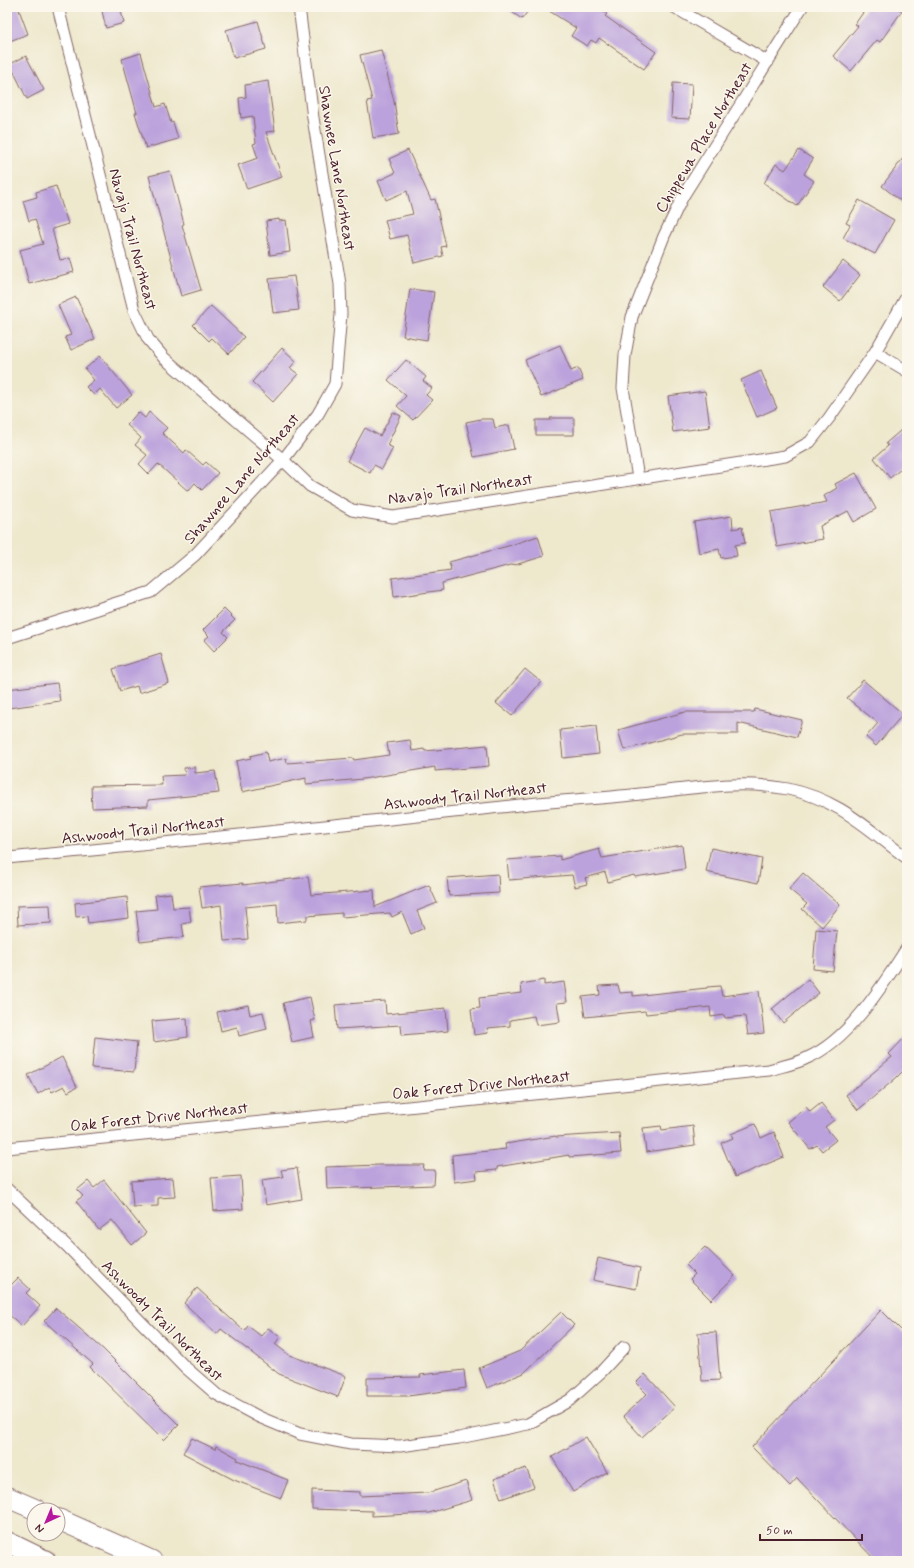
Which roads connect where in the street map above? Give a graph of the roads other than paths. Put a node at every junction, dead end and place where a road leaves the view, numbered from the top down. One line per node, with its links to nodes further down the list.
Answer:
1 (58, 7): 9 (street, Navajo Trail Northeast)
2 (299, 7): 9 (street, Shawnee Lane Northeast)
3 (674, 7): 5 (street)
4 (802, 7): 5 (street, Chippewa Place Northeast)
5 (768, 62): 10 (street, Chippewa Place Northeast)
6 (907, 296): 7 (street, Navajo Trail Northeast)
7 (875, 352): 8 (street); 10 (street, Navajo Trail Northeast)
8 (907, 372)
9 (282, 460): 10 (street, Navajo Trail Northeast); 11 (street, Shawnee Lane Northeast)
10 (638, 478)
11 (7, 638)
12 (7, 858): 13 (street, Ashwoody Trail Northeast)
13 (907, 858)
14 (907, 948): 15 (street, Oak Forest Drive Northeast)
15 (7, 1148)
16 (7, 1189): 17 (street, Ashwoody Trail Northeast)
17 (624, 1347)
18 (7, 1497): 19 (highway)
19 (26, 1505)
20 (66, 1523): 23 (highway)
21 (7, 1542): 22 (highway)
22 (46, 1561)
23 (152, 1561)

